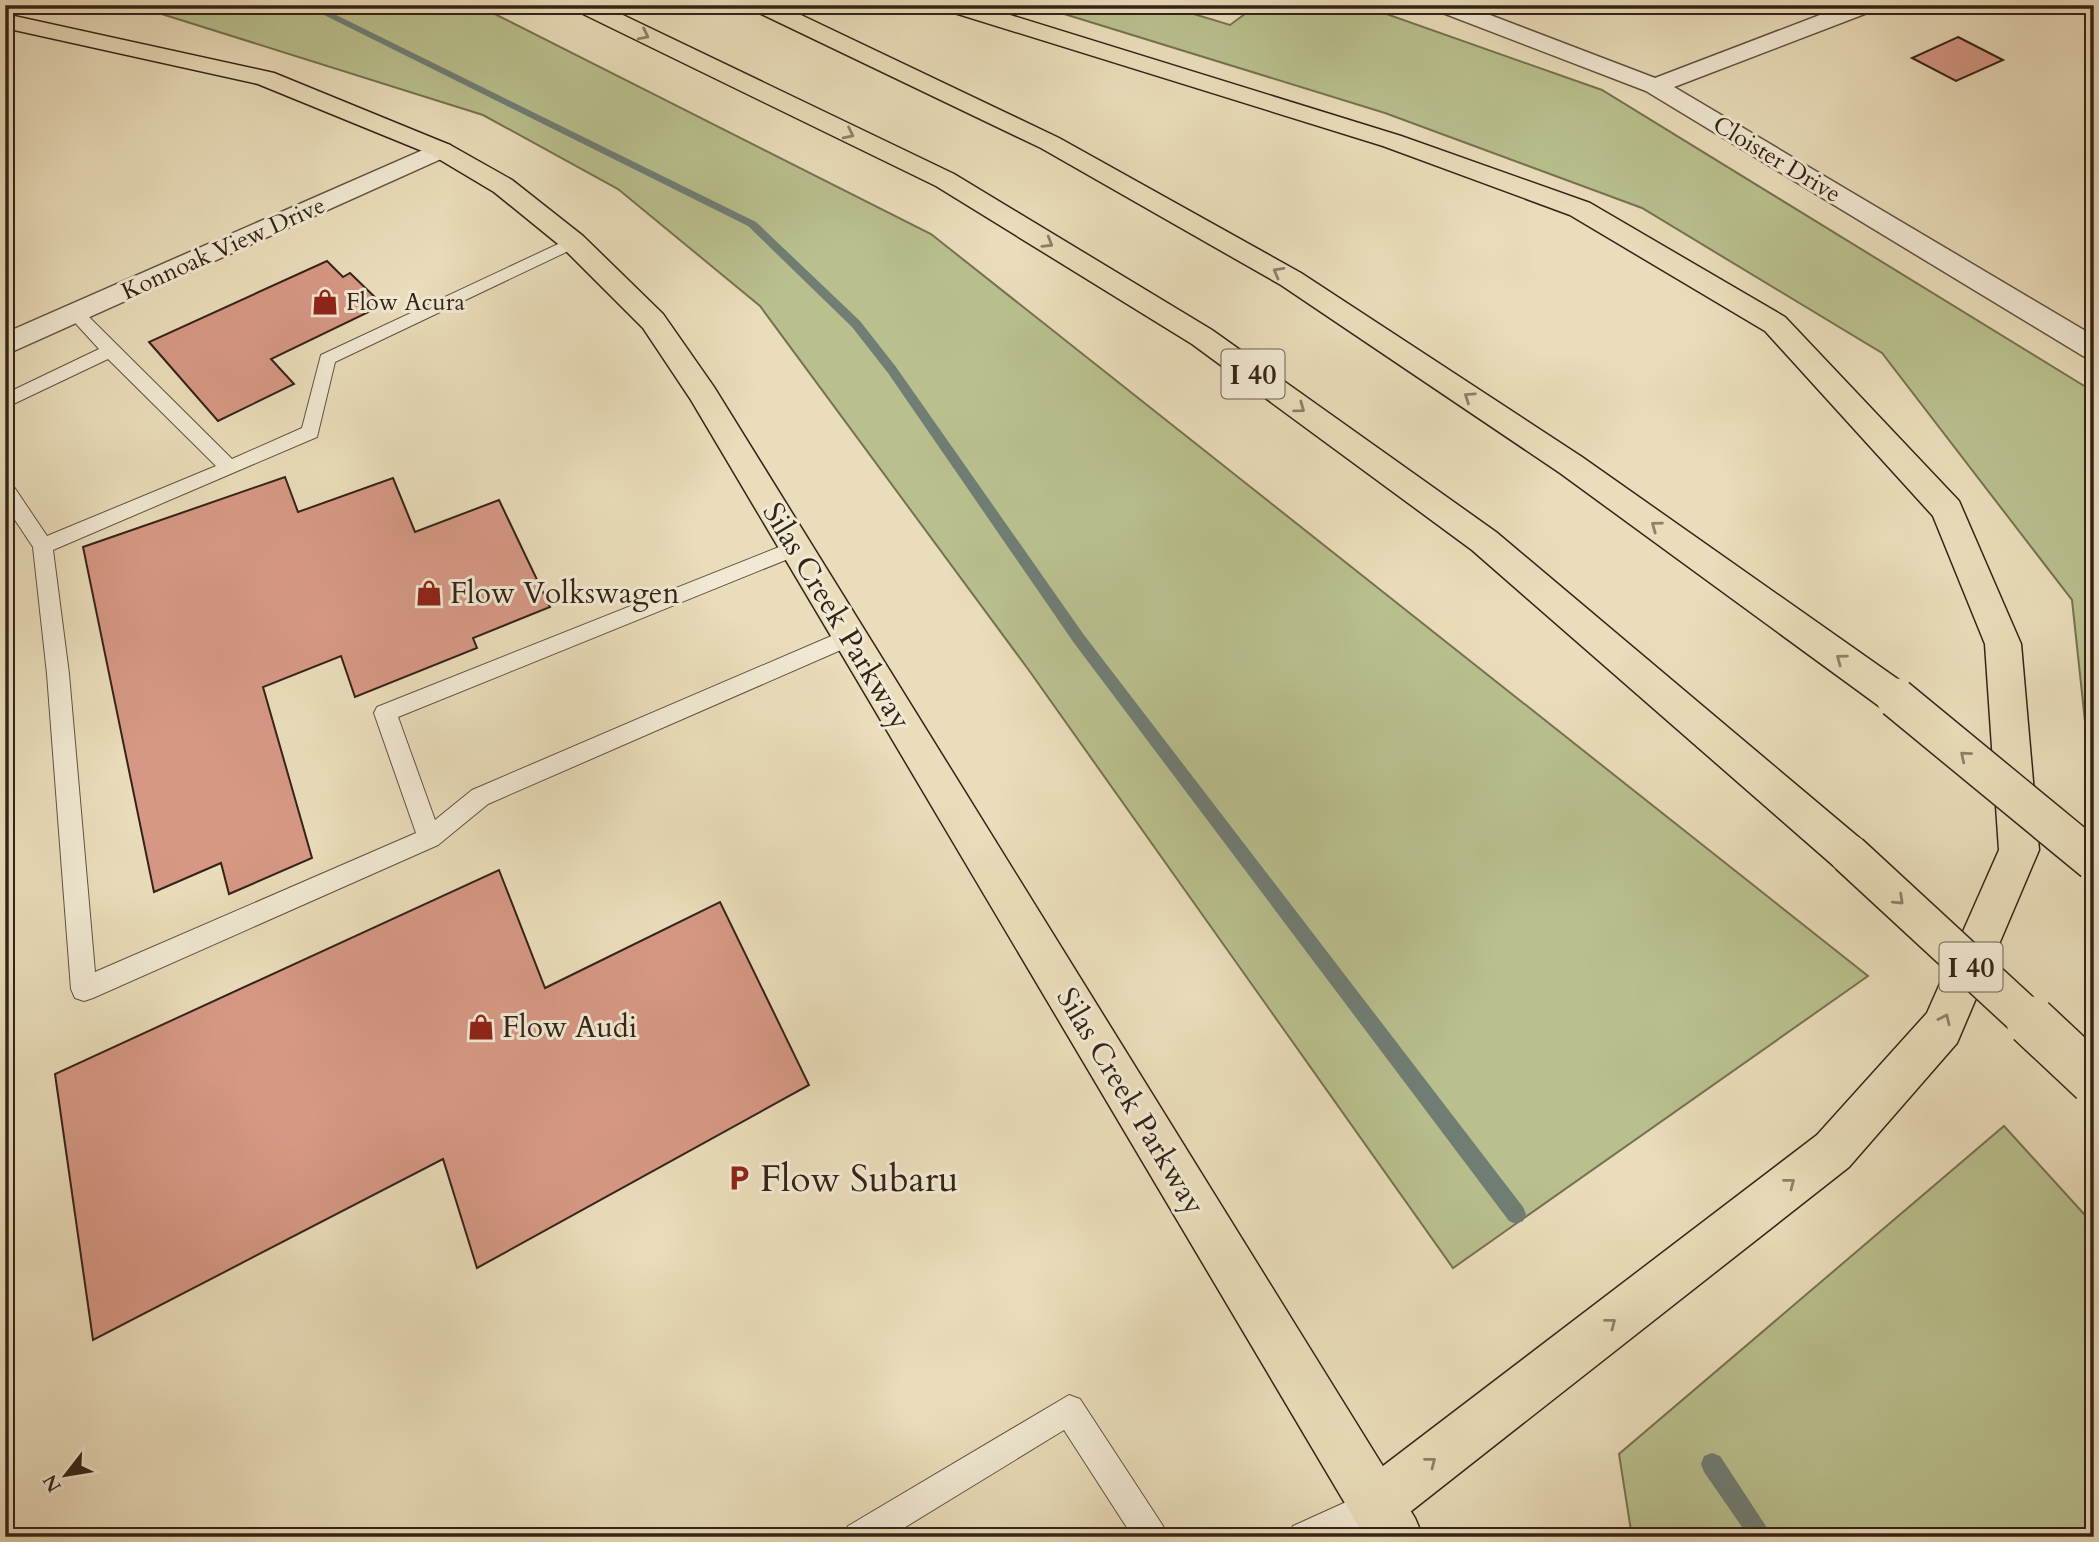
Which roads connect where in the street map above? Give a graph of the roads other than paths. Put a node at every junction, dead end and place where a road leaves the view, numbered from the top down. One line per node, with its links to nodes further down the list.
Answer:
1 (583, 5): 22 (main road, I 40, one-way to 22, bridge)
2 (761, 5): 21 (main road, one-way to 2, bridge)
3 (953, 5): 23 (main road, one-way to 3)
4 (1443, 5): 7 (street, Cloister Drive)
5 (1867, 5): 7 (street)
6 (5, 21): 8 (main road, Silas Creek Parkway)
7 (1655, 86): 12 (street, Cloister Drive)
8 (441, 150): 9 (main road, Silas Creek Parkway); 10 (street, Konnoak View Drive)
9 (573, 242): 15 (lane); 18 (main road, Silas Creek Parkway)
10 (76, 313): 11 (street, Konnoak View Drive); 13 (lane)
11 (8, 343)
12 (2094, 349)
13 (110, 351): 14 (lane); 15 (lane)
14 (5, 402)
15 (230, 468): 17 (lane)
16 (5, 489): 17 (lane)
17 (43, 546): 20 (lane)
18 (796, 548): 19 (main road, Silas Creek Parkway); 20 (lane)
19 (850, 637): 20 (lane); 23 (main road, Silas Creek Parkway)
20 (430, 838)
21 (2094, 862)
22 (2094, 1080)
23 (1387, 1520): 26 (lane)
24 (859, 1537): 25 (lane)
25 (1152, 1537)
26 (1304, 1537)

